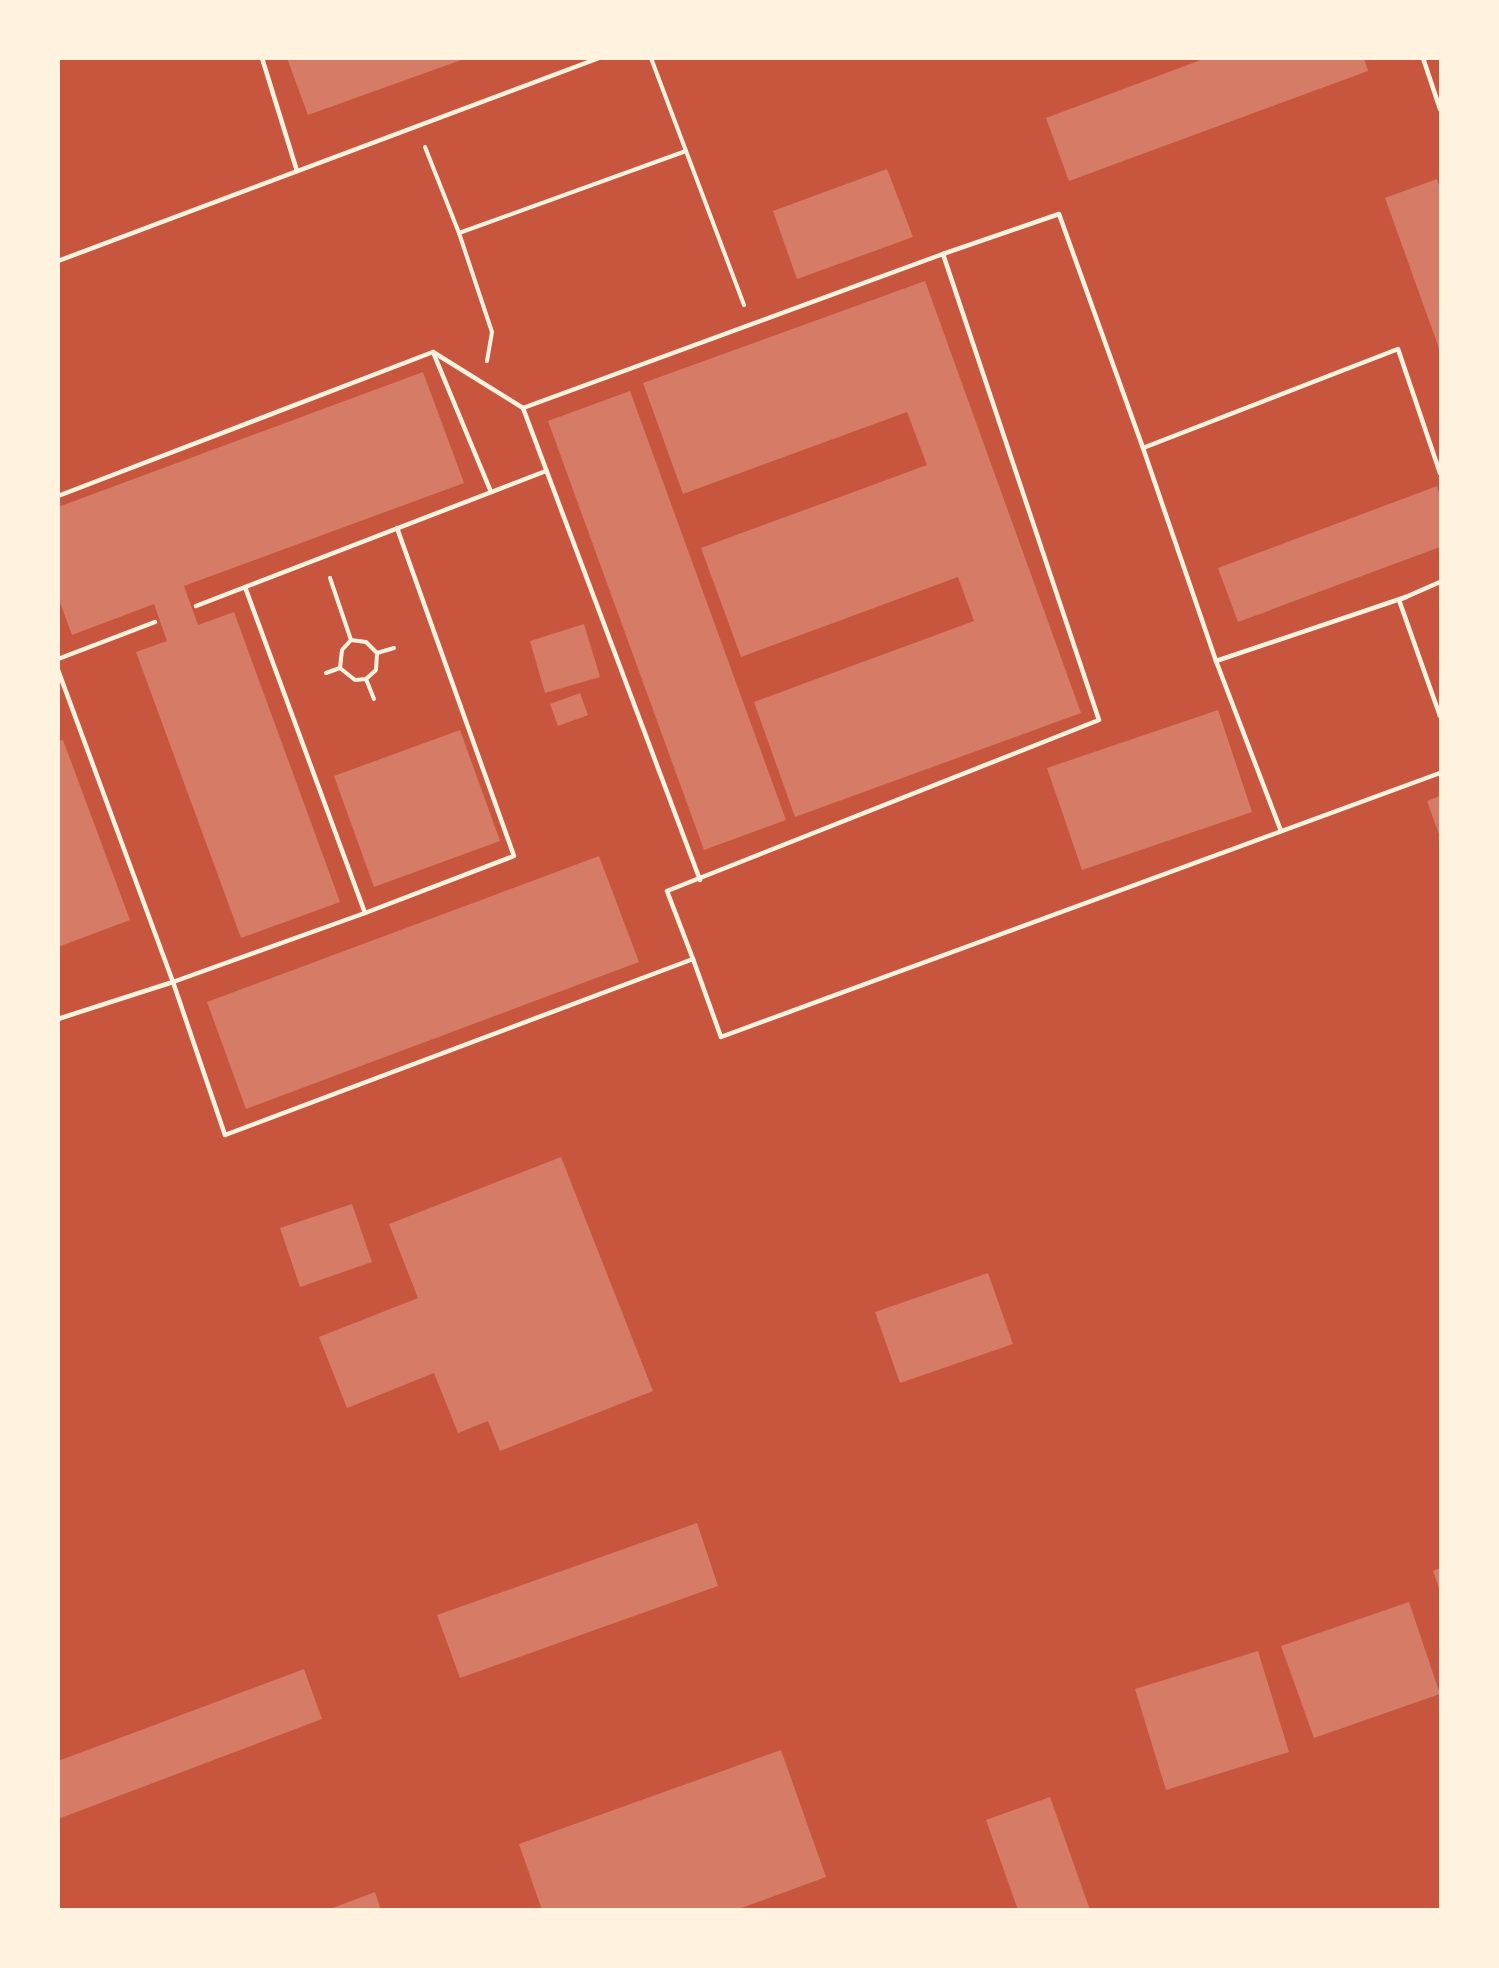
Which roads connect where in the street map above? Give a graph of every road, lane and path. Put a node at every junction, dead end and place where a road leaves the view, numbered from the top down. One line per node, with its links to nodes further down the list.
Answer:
1 (262, 58): 8 (lane)
2 (599, 58): 6 (lane)
3 (651, 58): 7 (path)
4 (1422, 58): 5 (lane)
5 (1440, 109)
6 (417, 126): 8 (lane); 9 (path)
7 (686, 151): 9 (path); 12 (path)
8 (297, 171): 11 (lane)
9 (459, 233): 14 (path)
10 (943, 254): 12 (lane); 16 (lane); 41 (lane)
11 (58, 261)
12 (752, 324): 15 (lane)
13 (434, 352): 14 (lane); 19 (lane); 20 (lane)
14 (483, 383): 15 (lane)
15 (523, 408): 17 (lane)
16 (1143, 448): 18 (lane); 32 (lane)
17 (546, 471): 19 (lane); 41 (lane)
18 (1440, 473)
19 (491, 492): 21 (lane)
20 (58, 496)
21 (397, 528): 22 (lane); 42 (lane)
22 (323, 557): 24 (lane); 28 (path)
23 (1440, 582): 25 (lane)
24 (245, 587): 26 (lane); 42 (lane)
25 (1406, 597): 32 (lane); 38 (lane)
26 (196, 606)
27 (155, 622): 31 (lane)
28 (351, 640): 30 (path); 33 (path)
29 (394, 648): 30 (path)
30 (377, 653): 36 (path)
31 (58, 659)
32 (1216, 660): 40 (lane)
33 (340, 668): 35 (path); 36 (path)
34 (58, 669): 44 (lane)
35 (326, 673)
36 (366, 679): 37 (path)
37 (374, 699)
38 (1440, 716)
39 (1440, 773): 40 (lane)
40 (1281, 831): 43 (lane)
41 (700, 880): 43 (lane)
42 (365, 914): 44 (lane)
43 (693, 959): 44 (lane)
44 (173, 982): 45 (lane)
45 (58, 1019)

